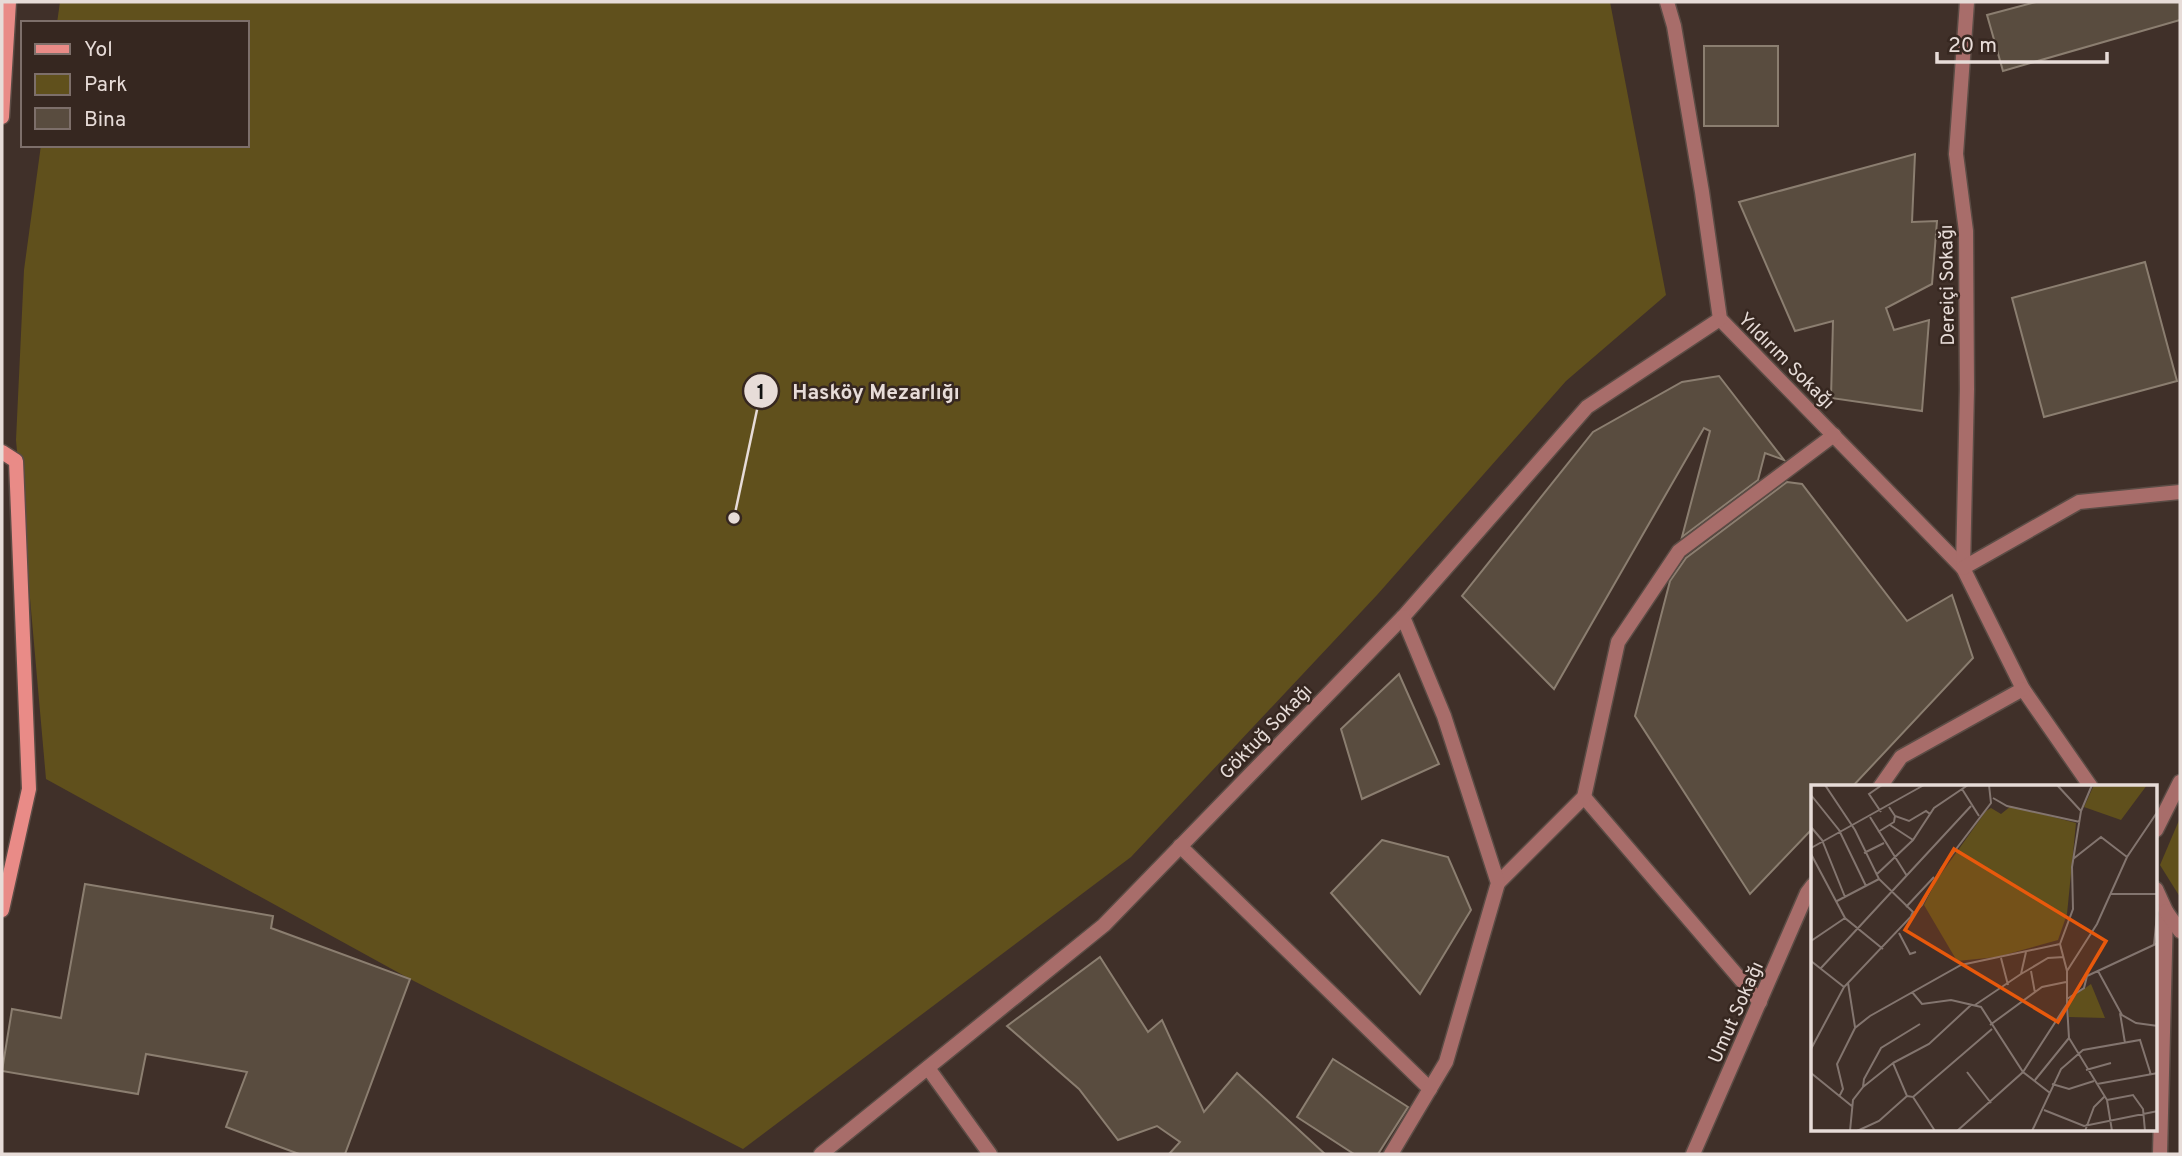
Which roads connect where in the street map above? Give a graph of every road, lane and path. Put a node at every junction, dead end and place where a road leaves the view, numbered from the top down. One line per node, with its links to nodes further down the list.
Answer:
1 (9, 2): 4 (street)
2 (1667, 2): 5 (street, Yıldırım Sokağı)
3 (1966, 2): 9 (street, Dereiçi Sokağı)
4 (2, 117)
5 (1720, 319): 6 (street, Yıldırım Sokağı); 10 (street, Göktuğ Sokağı)
6 (1833, 435): 9 (street, Yıldırım Sokağı); 15 (street)
7 (2, 452): 21 (street)
8 (2180, 492): 9 (street)
9 (1963, 568): 11 (street)
10 (1403, 617): 17 (street, Göktuğ Sokağı); 18 (street)
11 (2023, 689): 13 (street); 14 (street)
12 (2180, 782): 16 (street)
13 (1881, 785)
14 (2090, 785)
15 (1584, 797): 18 (street); 24 (street)
16 (2158, 826)
17 (1180, 846): 25 (street, Göktuğ Sokağı); 26 (street)
18 (1498, 883): 26 (street)
19 (1811, 888): 24 (street, Umut Sokağı)
20 (2158, 893): 22 (street)
21 (2, 910)
22 (2166, 911): 23 (street); 31 (street)
23 (2180, 931)
24 (1760, 1002): 30 (street, Umut Sokağı)
25 (928, 1068): 27 (street, Göktuğ Sokağı); 28 (street)
26 (1430, 1089): 29 (street)
27 (821, 1154)
28 (990, 1154)
29 (1391, 1154)
30 (1693, 1154)
31 (2160, 1154)

